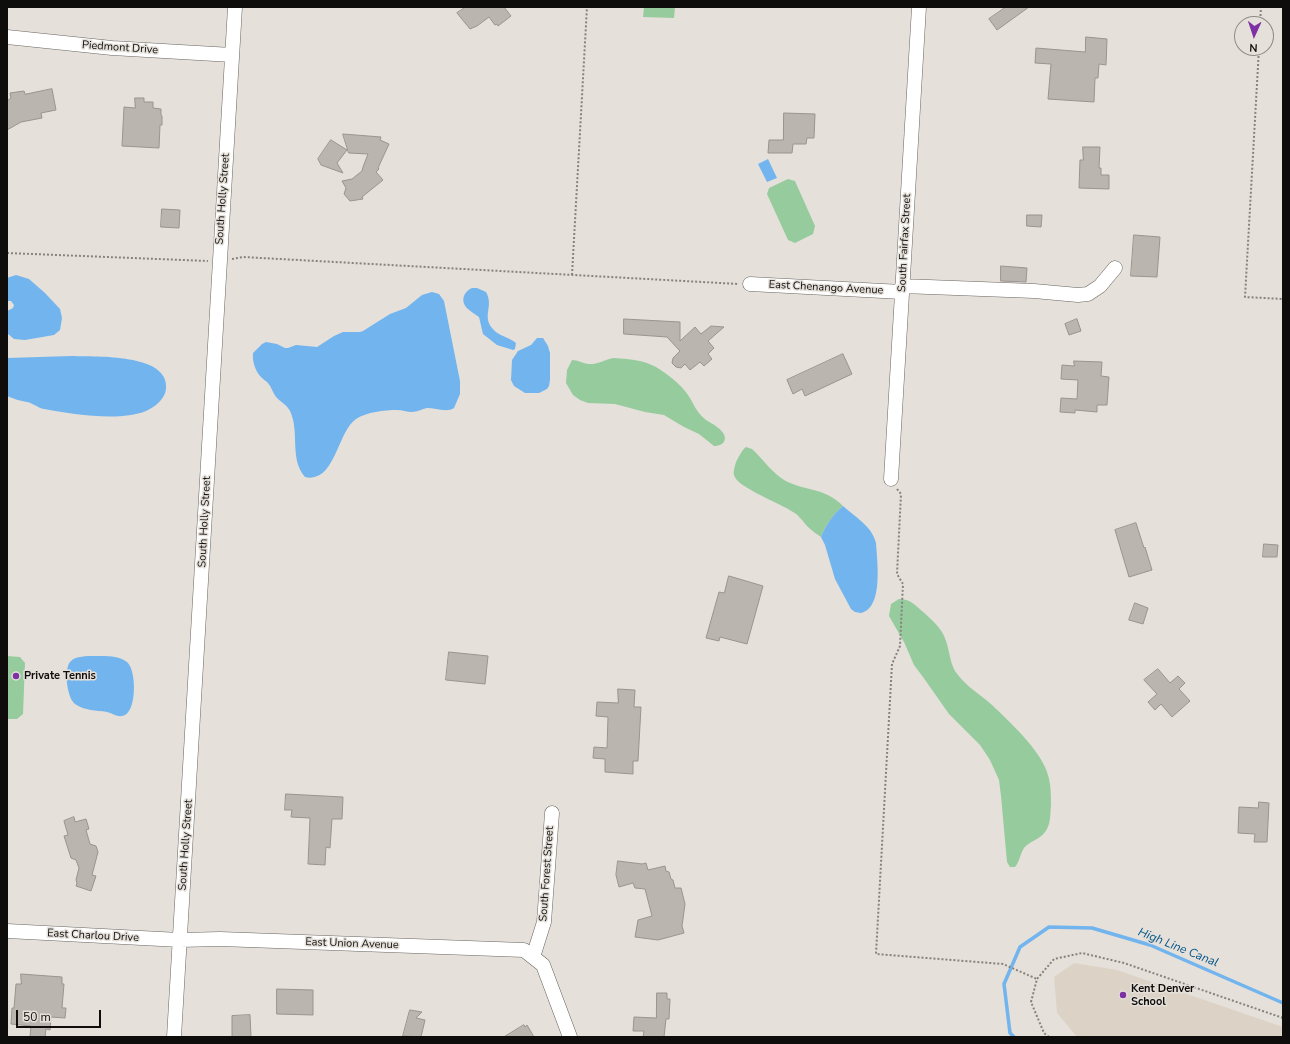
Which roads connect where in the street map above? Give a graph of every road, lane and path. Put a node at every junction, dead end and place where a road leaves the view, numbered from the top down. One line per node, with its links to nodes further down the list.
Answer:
1 (235, 7): 5 (street, South Holly Street)
2 (587, 7): 10 (path)
3 (919, 7): 12 (street, South Fairfax Street)
4 (7, 37): 5 (street, Piedmont Drive)
5 (232, 55): 8 (street, South Holly Street)
6 (1259, 56): 13 (path)
7 (7, 253): 8 (path)
8 (220, 262): 10 (path); 17 (street, South Holly Street)
9 (1115, 268): 12 (street, East Chenango Avenue)
10 (572, 275): 11 (path)
11 (750, 284): 12 (street, East Chenango Avenue)
12 (902, 289): 14 (street, South Fairfax Street)
13 (1283, 299)
14 (891, 479): 19 (path)
15 (552, 813): 18 (street, South Forest Street)
16 (7, 931): 17 (street, East Charlou Drive)
17 (180, 940): 18 (street, East Union Avenue); 21 (street, South Holly Street)
18 (529, 953): 22 (street)
19 (1037, 979): 20 (path); 23 (path)
20 (1283, 1018)
21 (174, 1037)
22 (570, 1037)
23 (1049, 1037)

